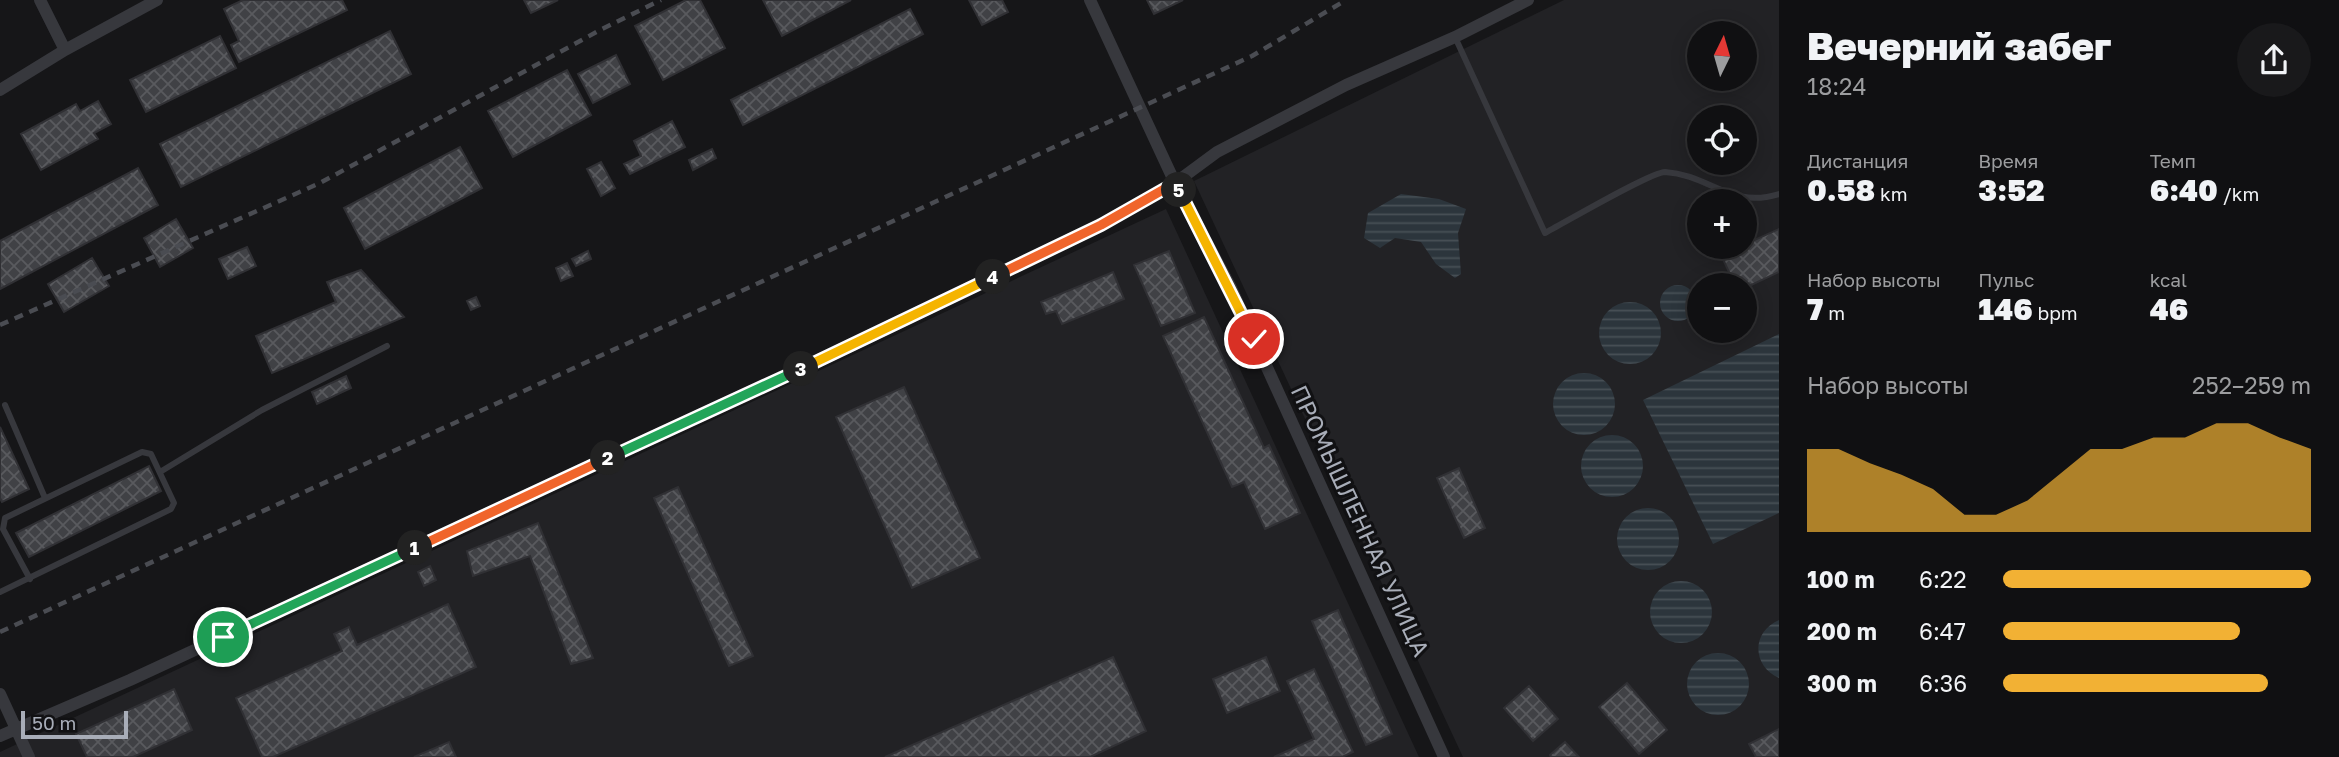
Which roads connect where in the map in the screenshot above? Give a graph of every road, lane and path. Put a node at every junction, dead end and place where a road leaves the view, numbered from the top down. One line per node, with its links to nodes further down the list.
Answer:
1 (40, 0): 6 (street)
2 (157, 0): 6 (street)
3 (1090, 0): 8 (street, ПРОМЫШЛЕННАЯ УЛИЦА)
4 (1528, 0): 5 (street)
5 (1455, 37): 8 (street); 9 (lane)
6 (65, 50): 7 (street)
7 (0, 90)
8 (1175, 183): 17 (street); 20 (street, ПРОМЫШЛЕННАЯ УЛИЦА)
9 (1779, 194)
10 (387, 346): 12 (lane)
11 (5, 405): 13 (lane)
12 (160, 472): 13 (lane); 14 (lane)
13 (45, 498): 14 (lane)
14 (30, 579): 15 (lane)
15 (0, 592)
16 (0, 694): 17 (street)
17 (15, 729): 18 (street); 19 (street)
18 (0, 736)
19 (29, 757)
20 (1444, 757)

